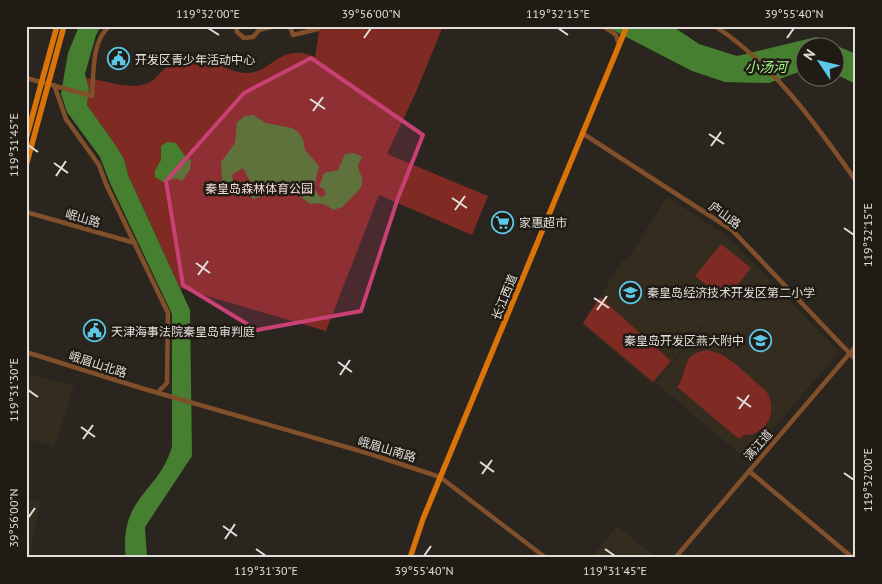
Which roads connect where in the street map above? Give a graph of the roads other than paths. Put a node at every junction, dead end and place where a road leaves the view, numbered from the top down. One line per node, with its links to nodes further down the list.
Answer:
1 (57, 26): 14 (main road)
2 (64, 26): 15 (main road)
3 (110, 26): 15 (street)
4 (236, 26): 11 (street)
5 (274, 26): 11 (street)
6 (290, 26): 7 (street)
7 (320, 26)
8 (602, 26): 12 (street)
9 (627, 26): 12 (main road, 长江西道)
10 (716, 26): 19 (street)
11 (258, 28)
12 (618, 46): 16 (main road, 长江西道)
13 (26, 78): 14 (street)
14 (42, 82): 15 (street); 17 (main road)
15 (53, 85): 18 (main road); 21 (street)
16 (582, 133): 24 (street, 庐山路); 29 (main road, 长江西道)
17 (26, 139)
18 (26, 166)
19 (856, 180)
20 (26, 212): 21 (street, 岷山路)
21 (135, 243): 26 (street)
22 (856, 346): 24 (street, 漓江道)
23 (26, 352): 26 (street, 峨眉山北路)
24 (850, 353): 25 (street, 庐山路); 28 (street, 漓江道)
25 (856, 360)
26 (158, 392): 27 (street, 峨眉山北路)
27 (164, 394): 29 (street, 峨眉山南路)
28 (749, 471): 32 (street, 漓江道); 33 (street)
29 (440, 476): 30 (main road, 长江西道); 31 (street, 峨眉山南路)
30 (410, 558)
31 (546, 558)
32 (675, 558)
33 (853, 558)

